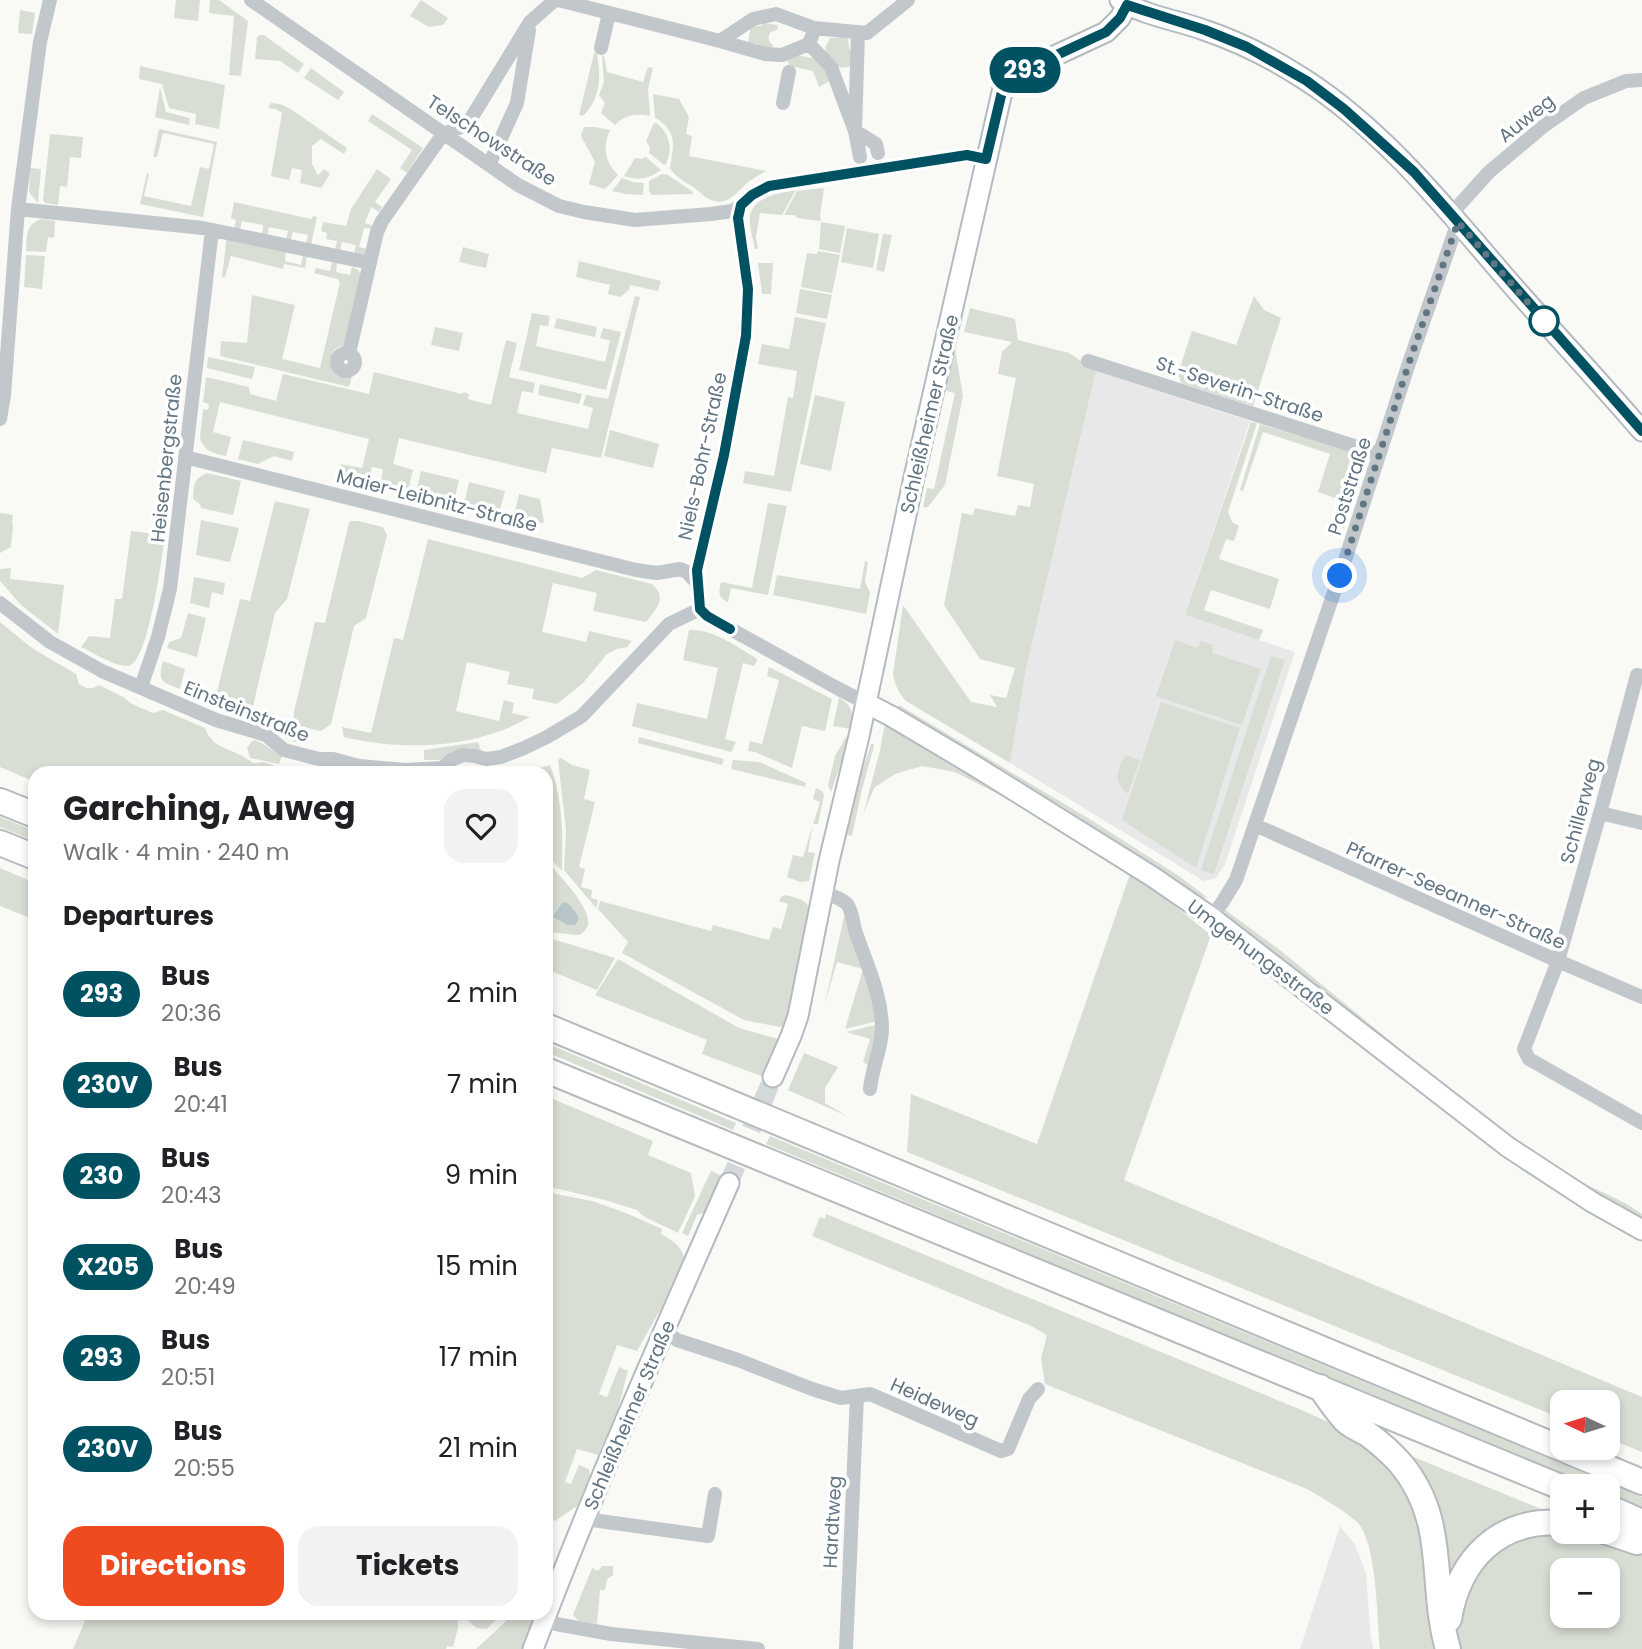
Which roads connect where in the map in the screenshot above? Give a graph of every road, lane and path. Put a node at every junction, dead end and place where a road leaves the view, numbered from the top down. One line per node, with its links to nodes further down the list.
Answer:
1 (50, 0): 25 (street)
2 (251, 0): 19 (street, Telschowstraße)
3 (556, 0): 7 (street); 9 (street)
4 (771, 0): 8 (street)
5 (908, 0): 11 (street)
6 (1124, 2): 22 (street, Schleißheimer Straße); 26 (street)
7 (612, 14): 12 (street); 14 (street)
8 (776, 14): 10 (street); 12 (street)
9 (530, 22): 19 (street); 23 (street)
10 (814, 28): 11 (street); 13 (street)
11 (858, 32): 18 (street)
12 (720, 41): 15 (street)
13 (809, 44): 15 (street); 18 (street)
14 (601, 48)
15 (786, 64): 17 (street)
16 (1642, 80): 26 (street, Auweg)
17 (783, 103)
18 (855, 131): 20 (street); 21 (street)
19 (443, 134): 23 (street, Telschowstraße); 28 (street)
20 (878, 153)
21 (860, 157)
22 (986, 159): 24 (street, Telschowstraße); 42 (street, Schleißheimer Straße)
23 (489, 165): 24 (street, Telschowstraße)
24 (741, 205): 35 (street, Niels-Bohr-Straße)
25 (19, 208): 27 (street); 31 (street)
26 (1455, 218): 32 (street); 33 (street, Poststraße)
27 (212, 230): 28 (street); 34 (street, Heisenbergstraße)
28 (370, 263): 29 (street)
29 (349, 354)
30 (1088, 360): 33 (street, St.-Severin-Straße)
31 (0, 419)
32 (1642, 431)
33 (1379, 454): 49 (street, Poststraße)
34 (186, 457): 36 (street, Maier-Leibnitz-Straße); 41 (street, Heisenbergstraße)
35 (702, 547): 36 (street); 37 (street, Niels-Bohr-Straße)
36 (680, 569): 37 (street)
37 (697, 583): 39 (street)
38 (0, 603): 41 (street, Einsteinstraße)
39 (700, 609): 42 (street); 44 (street, Einsteinstraße)
40 (1642, 676): 47 (street, Schillerweg)
41 (141, 687): 43 (street, Einsteinstraße)
42 (866, 703): 52 (street, Schleißheimer Straße); 53 (street, Umgehungsstraße)
43 (359, 766)
44 (444, 766)
45 (0, 801): 46 (highway)
46 (28, 812)
47 (1600, 813): 48 (street); 54 (street, Schillerweg)
48 (1642, 823)
49 (1255, 825): 53 (street, Poststraße); 54 (street, Pfarrer-Seeanner-Straße)
50 (0, 843): 51 (highway)
51 (28, 854)
52 (822, 892): 58 (street, Schleißheimer Straße); 59 (street)
53 (1211, 917): 62 (street, Umgehungsstraße)
54 (1558, 961): 55 (street, Pfarrer-Seeanner-Straße); 60 (street, Schillerweg)
55 (1642, 997)
56 (553, 1029): 67 (highway)
57 (553, 1073): 64 (highway)
58 (773, 1077)
59 (870, 1089)
60 (1641, 1120)
61 (729, 1182): 63 (street, Schleißheimer Straße)
62 (1642, 1230)
63 (665, 1331): 66 (street, Heideweg); 71 (street, Schleißheimer Straße)
64 (1320, 1386): 68 (highway); 79 (highway)
65 (1038, 1389): 66 (street, Heideweg)
66 (857, 1396): 82 (street, Hardtweg)
67 (1642, 1482)
68 (1550, 1483)
69 (715, 1494): 71 (street)
70 (1620, 1512): 73 (highway)
71 (585, 1519): 76 (street, Schleißheimer Straße)
72 (1550, 1522): 79 (highway)
73 (1642, 1522)
74 (1620, 1536): 75 (highway)
75 (1642, 1541)
76 (553, 1598)
77 (544, 1620): 80 (street, Schleißheimer Straße)
78 (549, 1620): 81 (street)
79 (1446, 1645)
80 (533, 1649)
81 (758, 1649)
82 (846, 1649)

